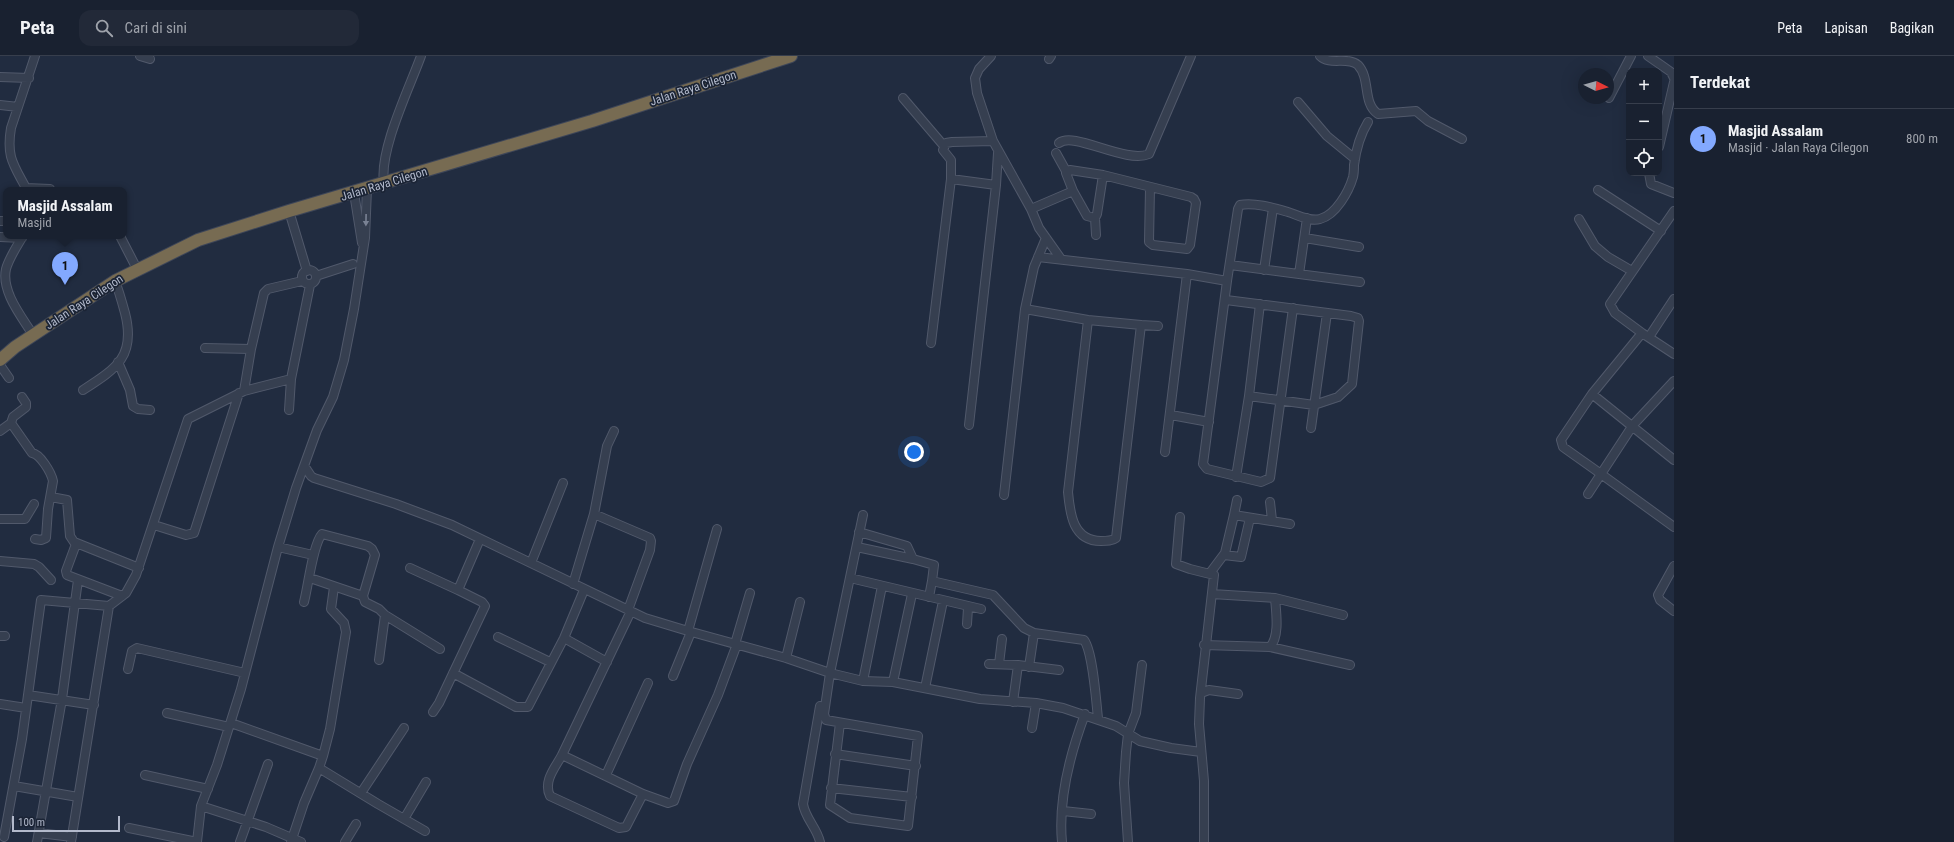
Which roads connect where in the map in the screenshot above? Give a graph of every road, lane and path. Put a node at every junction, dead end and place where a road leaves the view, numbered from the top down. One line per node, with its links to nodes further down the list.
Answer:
1 (35, 56): 13 (street)
2 (140, 56): 11 (street)
3 (421, 56): 34 (street)
4 (791, 56): 34 (highway, Jalan Raya Cilegon)
5 (991, 56): 24 (street)
6 (1191, 56): 25 (street)
7 (1320, 56): 10 (street)
8 (1632, 56): 16 (street)
9 (1648, 56): 14 (street)
10 (1352, 58): 22 (street)
11 (150, 59)
12 (0, 77): 13 (street)
13 (29, 78): 20 (street)
14 (1674, 78)
15 (1674, 82): 23 (street)
16 (1614, 89)
17 (902, 98): 26 (street)
18 (1298, 102): 29 (street)
19 (0, 105): 20 (street)
20 (18, 107): 36 (street)
21 (1368, 122): 29 (street)
22 (1462, 139)
23 (1661, 140)
24 (993, 141): 26 (street); 27 (street)
25 (1059, 143)
26 (944, 146): 33 (street)
27 (998, 153): 35 (street); 44 (street)
28 (1056, 153): 30 (street)
29 (1355, 159): 48 (street)
30 (1066, 171): 31 (street); 40 (street)
31 (1103, 175): 37 (street); 47 (street)
32 (1650, 176): 42 (street)
33 (951, 179): 35 (street); 84 (street)
34 (384, 183): 38 (highway, Jalan Raya Cilegon)
35 (996, 185): 106 (street)
36 (26, 187)
37 (1150, 188): 37 (street)
38 (367, 189): 41 (highway, Jalan Raya Cilegon); 57 (street, one-way to 57)
39 (1598, 190): 50 (street)
40 (1073, 191): 44 (street); 47 (street)
41 (354, 193): 45 (highway, Jalan Raya Cilegon); 57 (street)
42 (1674, 193)
43 (1273, 208): 48 (street); 61 (street); 63 (street)
44 (1031, 209): 52 (street)
45 (288, 211): 62 (highway, Jalan Raya Cilegon); 64 (street)
46 (1674, 211): 50 (street)
47 (1095, 218): 51 (street)
48 (1307, 218): 53 (street)
49 (1579, 219): 65 (street)
50 (1661, 231): 65 (street)
51 (1096, 235)
52 (1046, 238): 58 (street); 59 (street)
53 (1305, 238): 56 (street); 67 (street)
54 (22, 239): 82 (street)
55 (121, 239): 62 (street)
56 (1359, 247)
57 (363, 250): 113 (street)
58 (1038, 257): 59 (street); 77 (street)
59 (1061, 260): 66 (street)
60 (353, 264): 68 (street)
61 (1230, 265): 63 (street); 70 (street)
62 (136, 269): 69 (highway, Jalan Raya Cilegon)
63 (1264, 270): 67 (street)
64 (307, 271): 68 (street); 72 (street)
65 (1632, 271): 83 (street)
66 (1187, 274): 70 (street); 103 (street)
67 (1299, 274): 71 (street)
68 (316, 276): 72 (street)
69 (115, 281): 82 (highway, Jalan Raya Cilegon); 89 (street)
70 (1227, 281): 74 (street)
71 (1360, 282)
72 (306, 283): 86 (street); 92 (street)
73 (1674, 299): 83 (street)
74 (1226, 300): 75 (street); 104 (street)
75 (1260, 304): 76 (street); 97 (street)
76 (1293, 308): 78 (street); 99 (street)
77 (1025, 309): 79 (street); 118 (street)
78 (1327, 313): 100 (street); 100 (street)
79 (1088, 320): 80 (street); 80 (street)
80 (1141, 325): 81 (street)
81 (1158, 326)
82 (33, 335): 88 (highway, Jalan Raya Cilegon)
83 (1646, 335): 87 (street); 96 (street)
84 (931, 343)
85 (205, 348): 86 (street)
86 (251, 349): 95 (street)
87 (1674, 354)
88 (0, 360)
89 (118, 362): 94 (street); 101 (street)
90 (0, 365): 91 (street)
91 (9, 378)
92 (291, 380): 95 (street); 102 (street)
93 (1674, 382): 107 (street)
94 (83, 390)
95 (241, 392): 131 (street); 131 (street)
96 (1592, 394): 107 (street); 114 (street)
97 (1249, 396): 99 (street); 115 (street)
98 (22, 397): 105 (street)
99 (1281, 399): 100 (street); 115 (street)
100 (1314, 405): 108 (street)
101 (150, 410)
102 (289, 410)
103 (1171, 416): 104 (street); 111 (street)
104 (1209, 422): 115 (street)
105 (11, 423): 109 (street); 119 (street)
106 (969, 425)
107 (1633, 425): 112 (street); 114 (street)
108 (1311, 428)
109 (0, 431)
110 (614, 431): 123 (street)
111 (1165, 452)
112 (1674, 460)
113 (305, 467): 136 (street); 138 (street)
114 (1602, 474): 117 (street); 132 (street)
115 (1236, 477)
116 (563, 483): 144 (street)
117 (1588, 494)
118 (1004, 495)
119 (51, 497): 135 (street); 137 (street)
120 (1236, 500): 125 (street)
121 (1270, 502): 129 (street)
122 (34, 504): 128 (street)
123 (594, 514): 154 (street); 173 (street)
124 (863, 515): 134 (street)
125 (1234, 515): 127 (street); 141 (street)
126 (1180, 516): 148 (street)
127 (1250, 518): 129 (street); 141 (street)
128 (0, 519)
129 (1272, 520): 130 (street)
130 (1290, 524)
131 (154, 525): 146 (street)
132 (1674, 527)
133 (717, 529): 178 (street)
134 (859, 532): 139 (street); 142 (street)
135 (35, 539)
136 (480, 539): 144 (street); 157 (street)
137 (76, 544): 146 (street); 152 (street)
138 (278, 547): 140 (street); 200 (street)
139 (857, 547): 142 (street); 150 (street)
140 (313, 555): 149 (street); 163 (street)
141 (1224, 555): 148 (street)
142 (913, 558): 153 (street)
143 (0, 561): 151 (street)
144 (531, 563): 154 (street)
145 (1674, 566): 174 (street)
146 (139, 568): 162 (street)
147 (410, 568): 157 (street)
148 (1210, 573): 161 (street)
149 (310, 578): 156 (street); 167 (street)
150 (850, 578): 155 (street); 199 (street)
151 (51, 580)
152 (78, 580): 162 (street); 169 (street)
153 (932, 581): 164 (street); 179 (street)
154 (574, 584): 158 (street)
155 (882, 586): 160 (street); 203 (street)
156 (334, 587): 163 (street); 228 (street)
157 (458, 590): 201 (street)
158 (584, 590): 173 (street); 181 (street)
159 (750, 593): 183 (street)
160 (912, 594): 164 (street); 204 (street)
161 (1212, 594): 165 (street); 184 (street)
162 (122, 596): 170 (street)
163 (362, 596): 175 (street)
164 (928, 596): 166 (street)
165 (1276, 598): 176 (street); 185 (street)
166 (943, 601): 171 (street); 206 (street)
167 (304, 602)
168 (800, 602): 187 (street)
169 (75, 603): 170 (street); 209 (street); 210 (street)
170 (109, 606): 213 (street)
171 (968, 608): 172 (street); 177 (street)
172 (980, 609)
173 (630, 610): 178 (street); 190 (street)
174 (1674, 611)
175 (385, 615): 186 (street); 188 (street)
176 (1343, 615)
177 (967, 624)
178 (689, 632): 183 (street); 202 (street)
179 (1034, 633): 196 (street); 219 (street)
180 (498, 637): 189 (street)
181 (564, 638): 189 (street); 190 (street)
182 (1002, 639): 192 (street)
183 (736, 644): 187 (street); 240 (street)
184 (1204, 645): 185 (street); 207 (street)
185 (1270, 647): 195 (street)
186 (440, 650)
187 (786, 658): 199 (street)
188 (379, 660)
189 (550, 662): 201 (street)
190 (607, 662): 227 (street)
191 (989, 664): 192 (street)
192 (999, 664): 193 (street)
193 (1018, 665): 196 (street); 211 (street)
194 (1142, 665): 224 (street)
195 (1350, 665)
196 (1029, 668): 198 (street)
197 (128, 670): 200 (street)
198 (1059, 670)
199 (828, 672): 203 (street); 220 (street); 260 (street)
200 (244, 673): 221 (street)
201 (453, 673): 216 (street)
202 (673, 676)
203 (863, 681): 204 (street)
204 (894, 682): 206 (street)
205 (648, 684): 233 (street)
206 (925, 688): 211 (street)
207 (1201, 693): 208 (street); 225 (street)
208 (1238, 694)
209 (28, 695): 210 (street); 215 (street)
210 (62, 699): 213 (street); 238 (street)
211 (1013, 702): 214 (street)
212 (0, 704): 215 (street)
213 (94, 704): 241 (street)
214 (1036, 704): 218 (street); 223 (street)
215 (26, 708): 235 (street)
216 (433, 712)
217 (167, 713): 221 (street)
218 (1085, 714): 219 (street); 244 (street)
219 (1098, 718): 224 (street)
220 (840, 723): 226 (street); 230 (street)
221 (230, 725): 228 (street); 237 (street)
222 (404, 728): 239 (street)
223 (1032, 728)
224 (1128, 734): 225 (street); 262 (street)
225 (1202, 752): 263 (street)
226 (836, 754): 230 (street); 236 (street)
227 (562, 755): 233 (street); 240 (street)
228 (323, 756): 231 (street)
229 (268, 764): 247 (street)
230 (916, 766): 242 (street)
231 (319, 768): 239 (street); 254 (street)
232 (145, 775): 237 (street)
233 (606, 775): 240 (street)
234 (426, 782): 246 (street)
235 (14, 786): 238 (street); 252 (street)
236 (831, 788): 242 (street); 242 (street)
237 (208, 789): 243 (street)
238 (46, 791): 241 (street); 251 (street)
239 (361, 793): 246 (street)
240 (643, 794)
241 (78, 797): 253 (street)
242 (912, 797)
243 (201, 806): 247 (street); 256 (street)
244 (1063, 812): 245 (street); 261 (street)
245 (1091, 814)
246 (404, 819): 250 (street)
247 (248, 820): 254 (street); 257 (street)
248 (356, 824): 259 (street)
249 (129, 828): 256 (street)
250 (425, 831)
251 (39, 833): 253 (street); 255 (street)
252 (3, 839)
253 (71, 840)
254 (292, 840): 258 (street)
255 (37, 842)
256 (197, 842)
257 (240, 842)
258 (301, 842)
259 (345, 842)
260 (820, 842)
261 (1062, 842)
262 (1128, 842)
263 (1204, 842)

